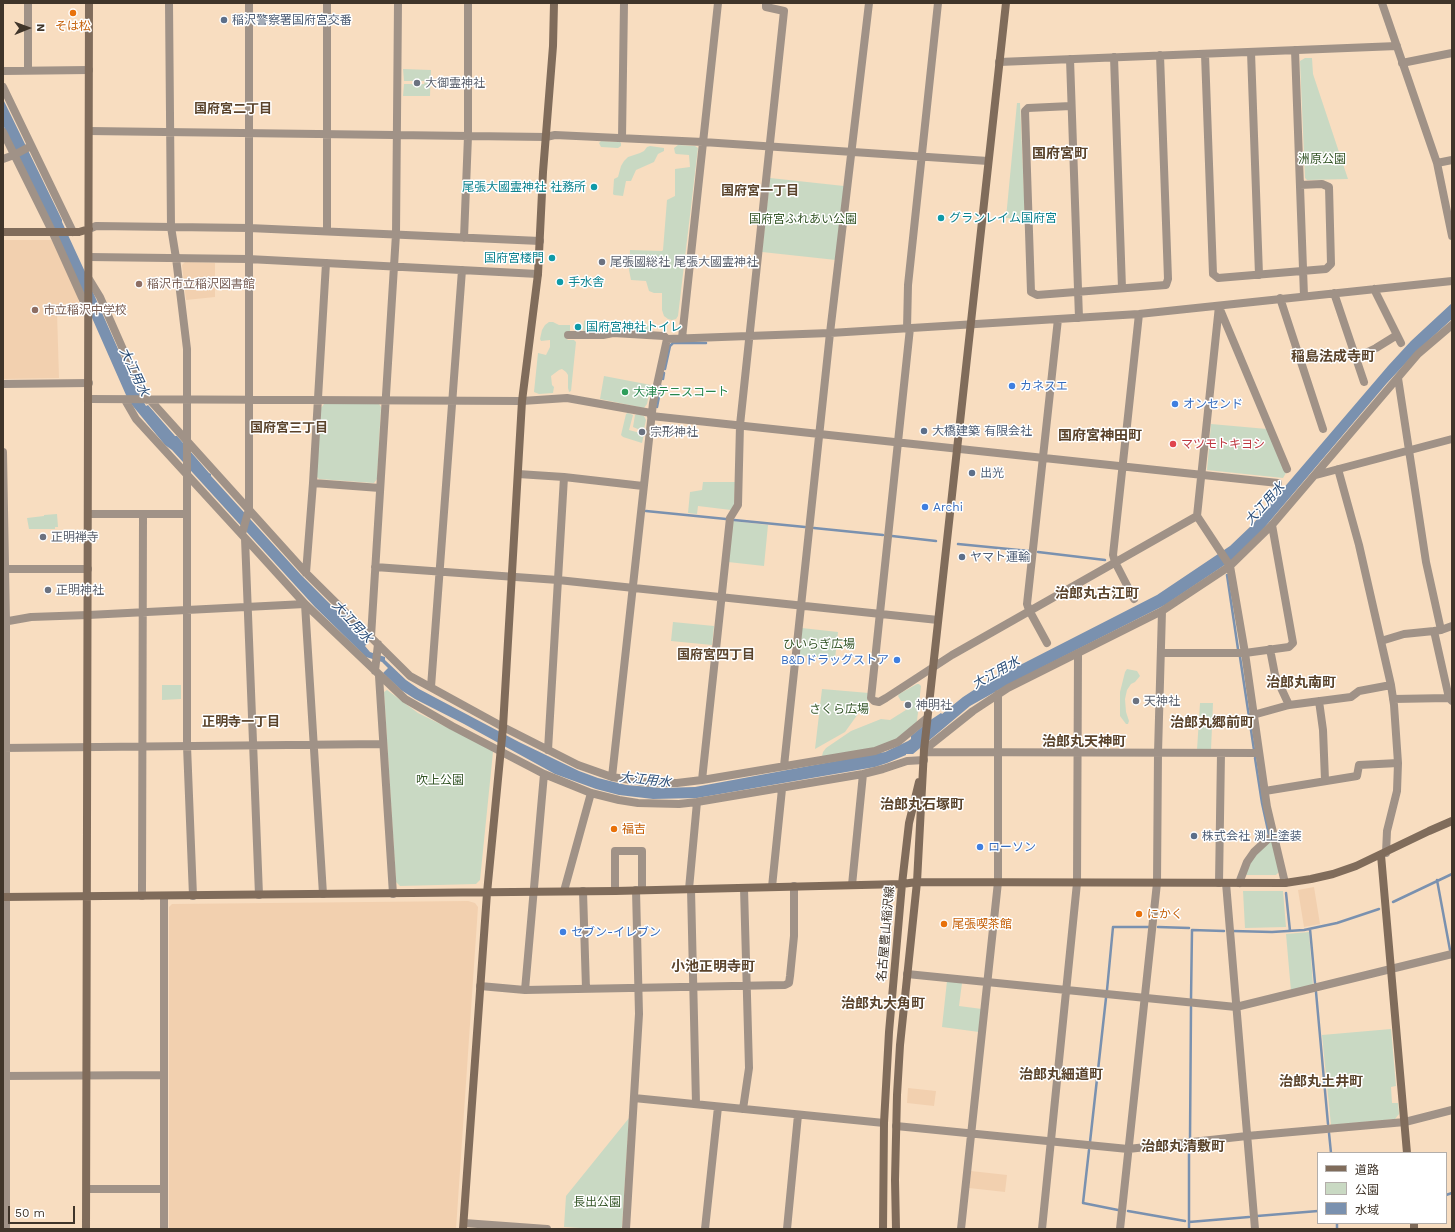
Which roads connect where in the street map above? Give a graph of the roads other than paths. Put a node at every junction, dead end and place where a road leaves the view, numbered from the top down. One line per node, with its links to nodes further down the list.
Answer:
1 (28, 3): 26 (street)
2 (89, 3): 27 (street)
3 (169, 3): 33 (street)
4 (249, 3): 34 (street)
5 (327, 3): 35 (street)
6 (398, 3): 36 (street)
7 (468, 3): 37 (street)
8 (554, 3): 38 (street)
9 (624, 3): 39 (street)
10 (718, 3): 40 (street)
11 (766, 3): 41 (street)
12 (869, 3): 43 (street)
13 (938, 3): 45 (street)
14 (1006, 3): 24 (street)
15 (1382, 3): 16 (street)
16 (1397, 46): 17 (street); 25 (street)
17 (1295, 50): 18 (street); 50 (street)
18 (1251, 52): 20 (street); 70 (street)
19 (1452, 53): 25 (street)
20 (1205, 54): 21 (street); 70 (street)
21 (1160, 55): 22 (street); 73 (street)
22 (1114, 57): 23 (street); 73 (street)
23 (1070, 59): 24 (street); 30 (street)
24 (999, 62): 48 (street)
25 (1402, 63): 49 (street)
26 (28, 70): 27 (street); 28 (street)
27 (89, 70): 31 (street)
28 (3, 71)
29 (3, 88): 42 (street)
30 (1071, 106): 75 (street); 75 (street)
31 (89, 131): 33 (street); 53 (street)
32 (3, 132): 44 (street)
33 (170, 132): 34 (street); 51 (street)
34 (249, 133): 35 (street); 52 (street)
35 (327, 134): 36 (street); 55 (street)
36 (397, 135): 37 (street); 58 (street)
37 (468, 136): 38 (street); 60 (street)
38 (546, 137): 39 (street); 61 (street)
39 (622, 138): 40 (street)
40 (703, 142): 41 (street); 91 (street)
41 (769, 146): 43 (street); 90 (street)
42 (30, 147): 44 (street); 57 (street)
43 (852, 152): 45 (street); 87 (street)
44 (15, 155): 46 (street); 54 (street)
45 (922, 157): 48 (street); 86 (street)
46 (3, 159)
47 (1452, 160): 49 (street)
48 (988, 161): 84 (street)
49 (1437, 163): 59 (street)
50 (1300, 185): 68 (street); 68 (street)
51 (171, 227): 52 (street); 53 (street); 63 (street)
52 (249, 228): 55 (street); 64 (street)
53 (88, 229): 57 (street); 62 (street)
54 (52, 231): 56 (street); 57 (street); 80 (street)
55 (327, 231): 58 (street)
56 (3, 232)
57 (70, 232)
58 (396, 234): 60 (street); 66 (street)
59 (1452, 236)
60 (464, 238): 61 (street)
61 (540, 241): 69 (street)
62 (89, 257): 63 (street); 71 (street)
63 (176, 258): 64 (street); 102 (street)
64 (248, 259): 65 (street); 103 (street)
65 (326, 263): 66 (street); 104 (street)
66 (394, 267): 67 (street); 105 (street)
67 (462, 270): 69 (street); 106 (street)
68 (1303, 271): 70 (street); 77 (street)
69 (538, 274): 107 (street)
70 (1259, 275)
71 (89, 279): 80 (street); 101 (street)
72 (1452, 281): 74 (street)
73 (1122, 288): 75 (street)
74 (1374, 289): 76 (street); 88 (street)
75 (1078, 292): 82 (street)
76 (1334, 293): 77 (street); 94 (street)
77 (1304, 296): 78 (street)
78 (1280, 298): 79 (street); 110 (street)
79 (1219, 306): 81 (street); 120 (street); 124 (street)
80 (89, 312): 97 (street)
81 (1139, 314): 82 (street); 119 (street)
82 (1079, 318): 83 (street)
83 (1058, 319): 84 (street); 118 (street)
84 (970, 325): 86 (street); 115 (street)
85 (1452, 325): 95 (street)
86 (909, 329): 87 (street); 113 (street)
87 (830, 334): 90 (street); 111 (street)
88 (1397, 334): 93 (street); 94 (street)
89 (568, 335): 92 (street)
90 (749, 336): 91 (street); 109 (street)
91 (682, 338): 92 (street)
92 (667, 339): 108 (street)
93 (1401, 343)
94 (1355, 358): 96 (street)
95 (1398, 378): 116 (street); 125 (street)
96 (1364, 382)
97 (89, 383): 98 (street); 99 (street)
98 (3, 384)
99 (89, 399): 100 (street); 132 (street)
100 (126, 400): 101 (street); 122 (street)
101 (147, 400): 102 (street); 114 (street)
102 (187, 400): 103 (street); 114 (street)
103 (248, 400): 104 (street); 131 (street)
104 (317, 401): 105 (street); 127 (street)
105 (386, 401): 106 (street); 130 (street)
106 (452, 401): 107 (street); 144 (street)
107 (522, 401): 108 (street); 123 (street)
108 (651, 414): 109 (street); 129 (street)
109 (740, 425): 111 (street); 149 (street)
110 (1323, 429)
111 (820, 434): 113 (street); 152 (street)
112 (1452, 439): 116 (street)
113 (898, 442): 115 (street); 158 (street)
114 (187, 444): 122 (street); 131 (street)
115 (956, 449): 118 (street); 160 (street)
116 (1410, 450): 121 (street); 163 (street)
117 (3, 452): 138 (street)
118 (1043, 458): 119 (street); 155 (street)
119 (1123, 466): 124 (street); 139 (street)
120 (1287, 469)
121 (1338, 469): 125 (street); 165 (street)
122 (186, 470): 134 (street); 137 (street)
123 (518, 474): 126 (street); 146 (street)
124 (1201, 475): 128 (street); 135 (street)
125 (1315, 475): 136 (street)
126 (564, 477): 129 (street); 147 (street)
127 (313, 483): 130 (street); 145 (street)
128 (1278, 483)
129 (644, 486): 148 (street)
130 (380, 488): 141 (street)
131 (248, 510): 137 (street); 145 (street)
132 (88, 514): 133 (street); 143 (street)
133 (142, 514): 134 (street); 157 (street)
134 (186, 514): 154 (street)
135 (1197, 516): 139 (street); 140 (street)
136 (1272, 525): 140 (street); 168 (street)
137 (244, 534): 151 (street); 153 (street)
138 (4, 546): 142 (street)
139 (1115, 562): 150 (street); 155 (street)
140 (1230, 566): 156 (street); 171 (street)
141 (375, 567): 144 (street); 164 (street)
142 (4, 570): 143 (street); 161 (street)
143 (88, 570): 159 (street)
144 (439, 572): 146 (street); 175 (street)
145 (306, 573): 164 (street)
146 (512, 576): 147 (street); 183 (street)
147 (558, 580): 148 (street); 192 (street)
148 (632, 588): 149 (street); 203 (street)
149 (721, 597): 152 (street); 204 (street)
150 (1134, 599)
151 (305, 604): 153 (street); 173 (street); 184 (street)
152 (801, 606): 158 (street); 200 (street)
153 (248, 607): 154 (street); 186 (street)
154 (186, 610): 157 (street); 188 (street)
155 (1029, 610): 166 (street); 172 (street)
156 (1162, 611): 169 (street); 170 (street)
157 (142, 612): 159 (street); 187 (street)
158 (879, 614): 160 (street); 172 (street)
159 (88, 616): 161 (street); 190 (street)
160 (938, 620): 172 (street)
161 (4, 622): 189 (street)
162 (1452, 626): 163 (street)
163 (1438, 630): 165 (street); 178 (street)
164 (371, 637): 167 (street)
165 (1381, 640): 174 (street)
166 (1047, 643)
167 (377, 646): 173 (street); 175 (street)
168 (1270, 650): 171 (street); 180 (street)
169 (1078, 653): 176 (street); 194 (street)
170 (1161, 653): 171 (street); 195 (street)
171 (1245, 653): 181 (street)
172 (933, 667): 182 (street)
173 (377, 671): 185 (street); 191 (street)
174 (1391, 685): 177 (street); 179 (street)
175 (431, 687): 183 (street)
176 (998, 694): 193 (street); 198 (street)
177 (1393, 699): 178 (street); 199 (street)
178 (1450, 699)
179 (1320, 701): 180 (street); 205 (street)
180 (1289, 705): 181 (street)
181 (1253, 715): 197 (street)
182 (927, 720): 198 (street); 200 (street)
183 (503, 728): 191 (street); 192 (street)
184 (313, 744): 185 (street); 186 (street); 232 (street)
185 (384, 744): 233 (street)
186 (253, 745): 188 (street); 234 (street)
187 (142, 746): 188 (street); 190 (street); 235 (street)
188 (187, 746): 237 (street)
189 (4, 747): 190 (street); 238 (street)
190 (88, 747): 239 (street)
191 (501, 749): 201 (street); 231 (street)
192 (548, 750): 203 (street)
193 (998, 753): 194 (street); 198 (street); 214 (street)
194 (1077, 753): 195 (street); 215 (street)
195 (1158, 753): 196 (street); 216 (street)
196 (1221, 753): 197 (street); 217 (street)
197 (1259, 754): 207 (street)
198 (924, 755): 202 (street); 213 (street, 名古屋豊山稲沢線); 220 (street, 名古屋豊山稲沢線)
199 (1398, 763): 205 (street); 212 (street)
200 (784, 766): 204 (street)
201 (544, 774): 208 (street); 229 (street)
202 (863, 774): 206 (street); 221 (street)
203 (612, 777): 204 (street)
204 (702, 780)
205 (1325, 780): 207 (street)
206 (782, 789): 209 (street); 223 (street)
207 (1265, 790): 211 (street)
208 (590, 793): 209 (street); 230 (street)
209 (697, 802): 225 (street)
210 (1452, 822): 212 (street)
211 (1274, 837): 218 (street); 219 (street)
212 (1384, 854): 219 (street); 241 (street)
213 (917, 882): 214 (street); 220 (street); 242 (street, 名古屋豊山稲沢線)
214 (998, 882): 215 (street); 243 (street)
215 (1077, 882): 216 (street); 250 (street)
216 (1157, 883): 217 (street); 251 (street)
217 (1222, 883): 218 (street); 252 (street)
218 (1239, 883): 219 (street)
219 (1285, 883)
220 (902, 884): 221 (street); 263 (street, 名古屋豊山稲沢線)
221 (852, 885): 222 (street)
222 (794, 886): 223 (street); 245 (street)
223 (772, 887): 224 (street)
224 (744, 888): 225 (street); 245 (street)
225 (690, 889): 226 (street); 246 (street)
226 (639, 890): 228 (street); 228 (street); 247 (street)
227 (583, 891): 228 (street); 230 (street); 248 (street)
228 (616, 891)
229 (533, 892): 230 (street); 231 (street); 249 (street)
230 (564, 892)
231 (487, 893): 233 (street); 244 (street)
232 (323, 894): 233 (street); 234 (street)
233 (393, 894)
234 (259, 895): 237 (street)
235 (142, 896): 236 (street); 239 (street)
236 (164, 896): 237 (street); 253 (street)
237 (193, 896)
238 (5, 897): 239 (street); 254 (street)
239 (87, 897): 255 (street)
240 (1452, 954): 241 (street)
241 (1391, 969): 252 (street); 262 (street)
242 (907, 974): 243 (street); 264 (street, 名古屋豊山稲沢線)
243 (988, 982): 250 (street); 265 (street)
244 (480, 986): 249 (street); 272 (street)
245 (746, 986): 246 (street); 259 (street)
246 (693, 987): 247 (street); 257 (street)
247 (639, 988): 248 (street); 256 (street)
248 (586, 989): 249 (street)
249 (525, 990)
250 (1066, 990): 251 (street); 267 (street)
251 (1144, 998): 252 (street); 268 (street)
252 (1236, 1007): 266 (street)
253 (164, 1075): 255 (street); 271 (street)
254 (4, 1076): 255 (street); 273 (street)
255 (87, 1076): 270 (street)
256 (634, 1098): 257 (street); 278 (street)
257 (696, 1104): 258 (street)
258 (718, 1107): 259 (street); 279 (street)
259 (743, 1109): 261 (street)
260 (1452, 1110): 262 (street)
261 (798, 1115): 263 (street); 280 (street)
262 (1404, 1122): 266 (street); 269 (street)
263 (884, 1123): 281 (street, 名古屋豊山稲沢線)
264 (896, 1126): 265 (street); 282 (street, 名古屋豊山稲沢線)
265 (971, 1134): 267 (street); 283 (street)
266 (1247, 1136): 268 (street); 286 (street)
267 (1051, 1142): 268 (street); 284 (street)
268 (1128, 1149): 285 (street)
269 (1407, 1152)
270 (86, 1189): 271 (street); 274 (street)
271 (164, 1189): 275 (street)
272 (463, 1226): 276 (street)
273 (6, 1229)
274 (86, 1229)
275 (164, 1229)
276 (542, 1229): 277 (street)
277 (547, 1229)
278 (626, 1229)
279 (705, 1229)
280 (786, 1229)
281 (883, 1229)
282 (896, 1229)
283 (961, 1229)
284 (1042, 1229)
285 (1120, 1229)
286 (1255, 1229)

